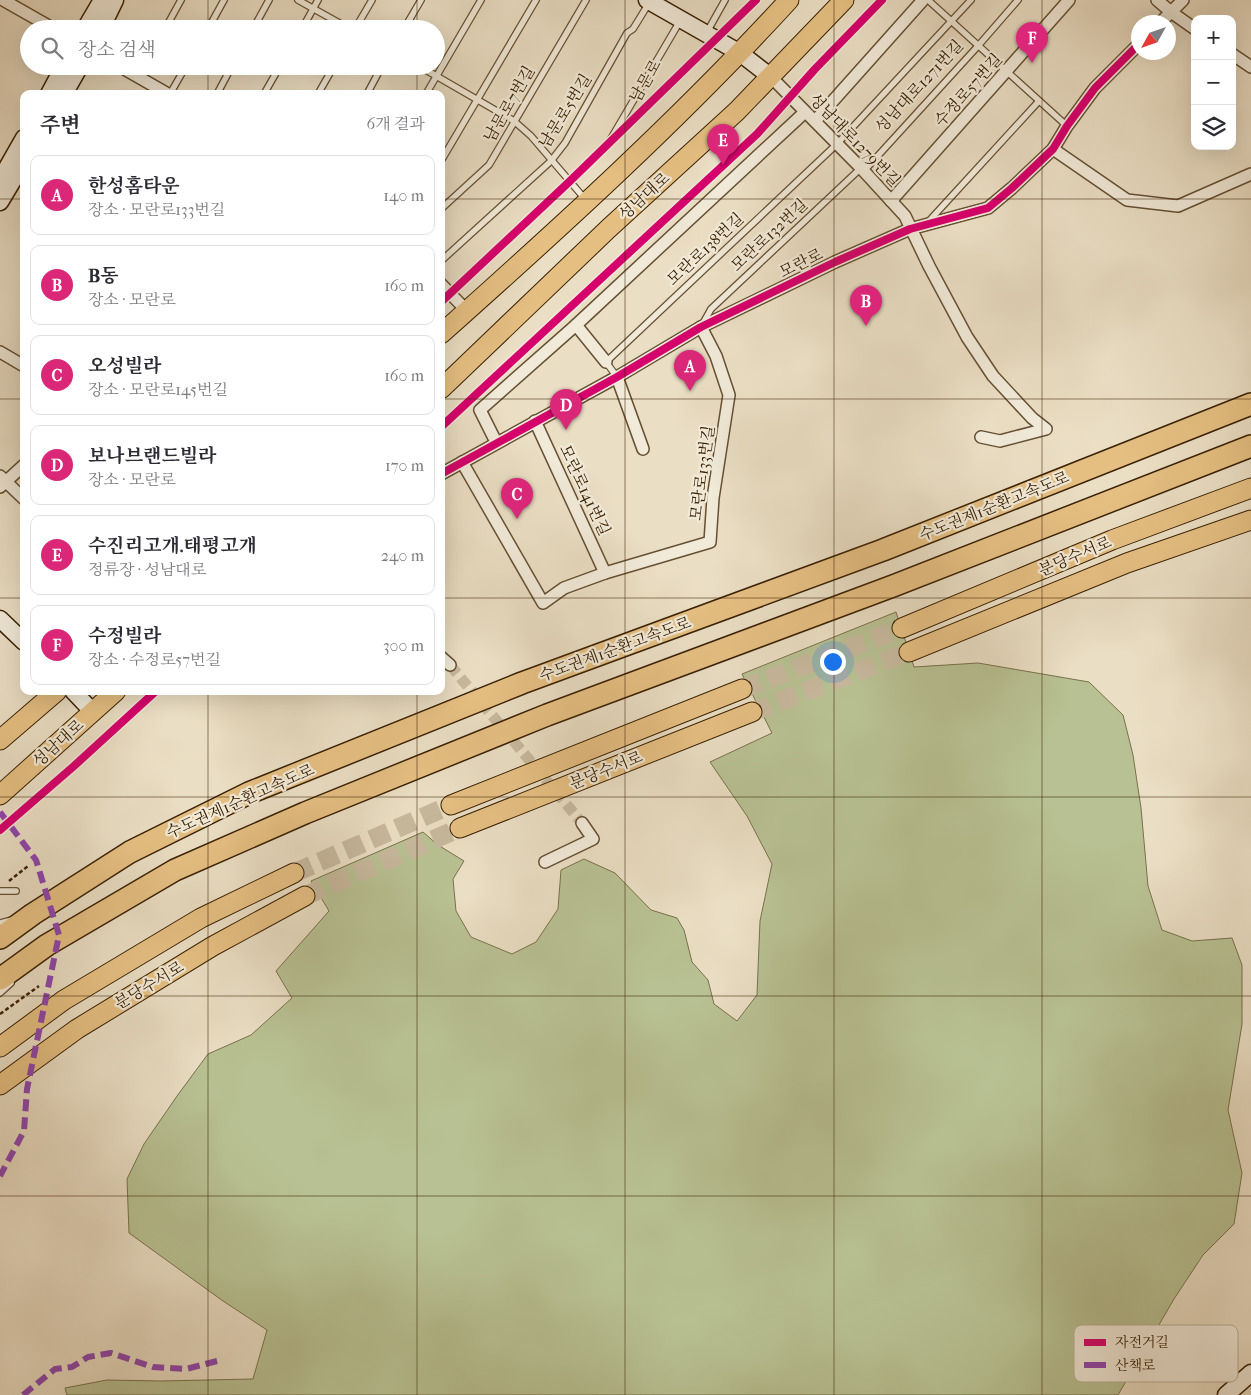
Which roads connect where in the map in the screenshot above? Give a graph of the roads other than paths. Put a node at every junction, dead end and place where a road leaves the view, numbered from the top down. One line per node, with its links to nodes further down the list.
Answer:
1 (3, 0): 25 (lane); 29 (street)
2 (102, 0): 30 (main road)
3 (116, 0): 31 (main road)
4 (181, 0): 32 (lane)
5 (224, 0): 33 (lane)
6 (268, 0): 34 (lane)
7 (298, 0): 26 (lane)
8 (318, 0): 26 (lane)
9 (372, 0): 37 (lane)
10 (421, 0): 38 (lane)
11 (481, 0): 47 (lane)
12 (536, 0): 70 (lane)
13 (586, 0): 74 (lane, 남문로7번길)
14 (725, 0): 42 (lane)
15 (789, 0): 45 (main road)
16 (844, 0): 60 (main road, 성남대로)
17 (924, 0): 73 (street)
18 (928, 0): 40 (lane, 성남대로1271번길)
19 (971, 0): 40 (lane)
20 (1018, 0): 43 (lane)
21 (1070, 0): 49 (street, 수정로57번길)
22 (1157, 0): 27 (street)
23 (1183, 0): 27 (street)
24 (657, 3): 39 (main road); 81 (lane, 남문로5번길)
25 (0, 6)
26 (314, 8): 35 (lane); 36 (lane)
27 (1171, 12): 28 (street); 41 (street)
28 (1168, 15)
29 (38, 20)
30 (90, 20)
31 (106, 20)
32 (170, 20)
33 (213, 20)
34 (258, 20)
35 (307, 20)
36 (335, 20)
37 (360, 20)
38 (409, 20)
39 (681, 20): 42 (main road); 76 (lane, 남문로)
40 (952, 22): 43 (lane, 성남대로1271번길); 77 (lane, 성남대로1271번길)
41 (1191, 25)
42 (706, 34): 45 (main road)
43 (978, 46): 49 (lane, 성남대로1271번길); 83 (lane, 성남대로1271번길)
44 (1131, 52): 75 (street, 모란로)
45 (740, 53): 60 (main road); 86 (main road)
46 (1236, 57): 48 (street)
47 (445, 62)
48 (1251, 67)
49 (1006, 71): 71 (lane, 성남대로1271번길); 87 (street, 수정로57번길)
50 (59, 75): 61 (main road)
51 (75, 75): 62 (main road)
52 (135, 75): 59 (street)
53 (181, 75): 64 (lane)
54 (227, 75): 65 (lane)
55 (275, 75): 66 (lane)
56 (329, 75): 67 (lane)
57 (377, 75): 68 (lane)
58 (437, 76): 69 (lane); 70 (lane)
59 (138, 77): 63 (street)
60 (771, 77): 72 (street, 성남대로1279번길); 103 (main road, 성남대로)
61 (51, 90)
62 (66, 90)
63 (162, 90)
64 (171, 90)
65 (219, 90)
66 (266, 90)
67 (320, 90)
68 (369, 90)
69 (428, 90)
70 (478, 99): 74 (lane); 80 (lane)
71 (1039, 101): 75 (lane, 성남대로1271번길); 90 (lane)
72 (805, 112): 73 (street, 성남대로1279번길); 95 (street)
73 (814, 121): 77 (street, 성남대로1279번길)
74 (514, 122): 81 (lane); 89 (lane, 남문로7번길)
75 (1067, 126): 79 (street, 모란로)
76 (609, 142)
77 (837, 144): 83 (street, 성남대로1279번길); 99 (lane, 모란로138번길)
78 (20, 145): 85 (main road)
79 (1053, 149): 84 (street); 90 (street, 모란로)
80 (445, 154)
81 (550, 161): 86 (lane); 92 (lane, 남문로5번길)
82 (20, 169): 88 (main road)
83 (862, 170): 87 (street, 성남대로1279번길); 96 (lane, 모란로132번길)
84 (1251, 174)
85 (1, 176)
86 (587, 201): 94 (main road)
87 (891, 201): 91 (street, 성남대로1279번길)
88 (0, 202)
89 (445, 205)
90 (927, 223): 91 (street, 모란로)
91 (910, 229): 96 (street, 모란로); 106 (street, 성남대로1279번길)
92 (445, 257)
93 (445, 288): 94 (street)
94 (468, 311): 97 (main road)
95 (576, 326): 99 (street); 107 (street)
96 (701, 327): 102 (street, 모란로); 117 (street, 모란로133번길)
97 (445, 331)
98 (3, 353): 100 (street); 101 (street)
99 (606, 362): 102 (lane)
100 (20, 364)
101 (0, 366)
102 (617, 377): 105 (street, 모란로); 109 (street)
103 (445, 385)
104 (1251, 404): 138 (highway, 수도권제1순환고속도로)
105 (535, 421): 107 (street, 모란로); 117 (street, 모란로141번길)
106 (981, 437)
107 (496, 442): 110 (street, 모란로)
108 (1251, 446): 141 (highway)
109 (643, 449)
110 (462, 462): 112 (street, 모란로); 117 (street, 모란로133번길)
111 (20, 468): 113 (street)
112 (445, 472)
113 (2, 482): 115 (street)
114 (1251, 488): 119 (main road, 분당수서로)
115 (20, 496)
116 (1251, 520): 121 (main road, 분당수서로)
117 (605, 573)
118 (0, 618): 120 (main road)
119 (902, 628)
120 (20, 638)
121 (909, 652)
122 (742, 689): 130 (main road, 분당수서로)
123 (51, 695): 128 (main road)
124 (77, 695): 126 (main road)
125 (112, 695): 126 (main road, 성남대로)
126 (93, 712): 129 (main road, 성남대로)
127 (752, 712): 132 (main road, 분당수서로)
128 (0, 740)
129 (0, 795)
130 (451, 805)
131 (582, 823): 133 (street)
132 (460, 828)
133 (545, 862)
134 (294, 873): 145 (main road, 분당수서로)
135 (0, 891): 136 (lane)
136 (16, 891)
137 (305, 896): 146 (main road, 분당수서로)
138 (33, 914): 139 (lane); 140 (highway, 수도권제1순환고속도로)
139 (0, 923)
140 (0, 938)
141 (47, 945): 142 (lane); 143 (highway)
142 (22, 971)
143 (8, 979): 144 (lane)
144 (0, 994)
145 (0, 1047)
146 (0, 1085)
147 (1251, 1373): 148 (main road)
148 (1226, 1395)

